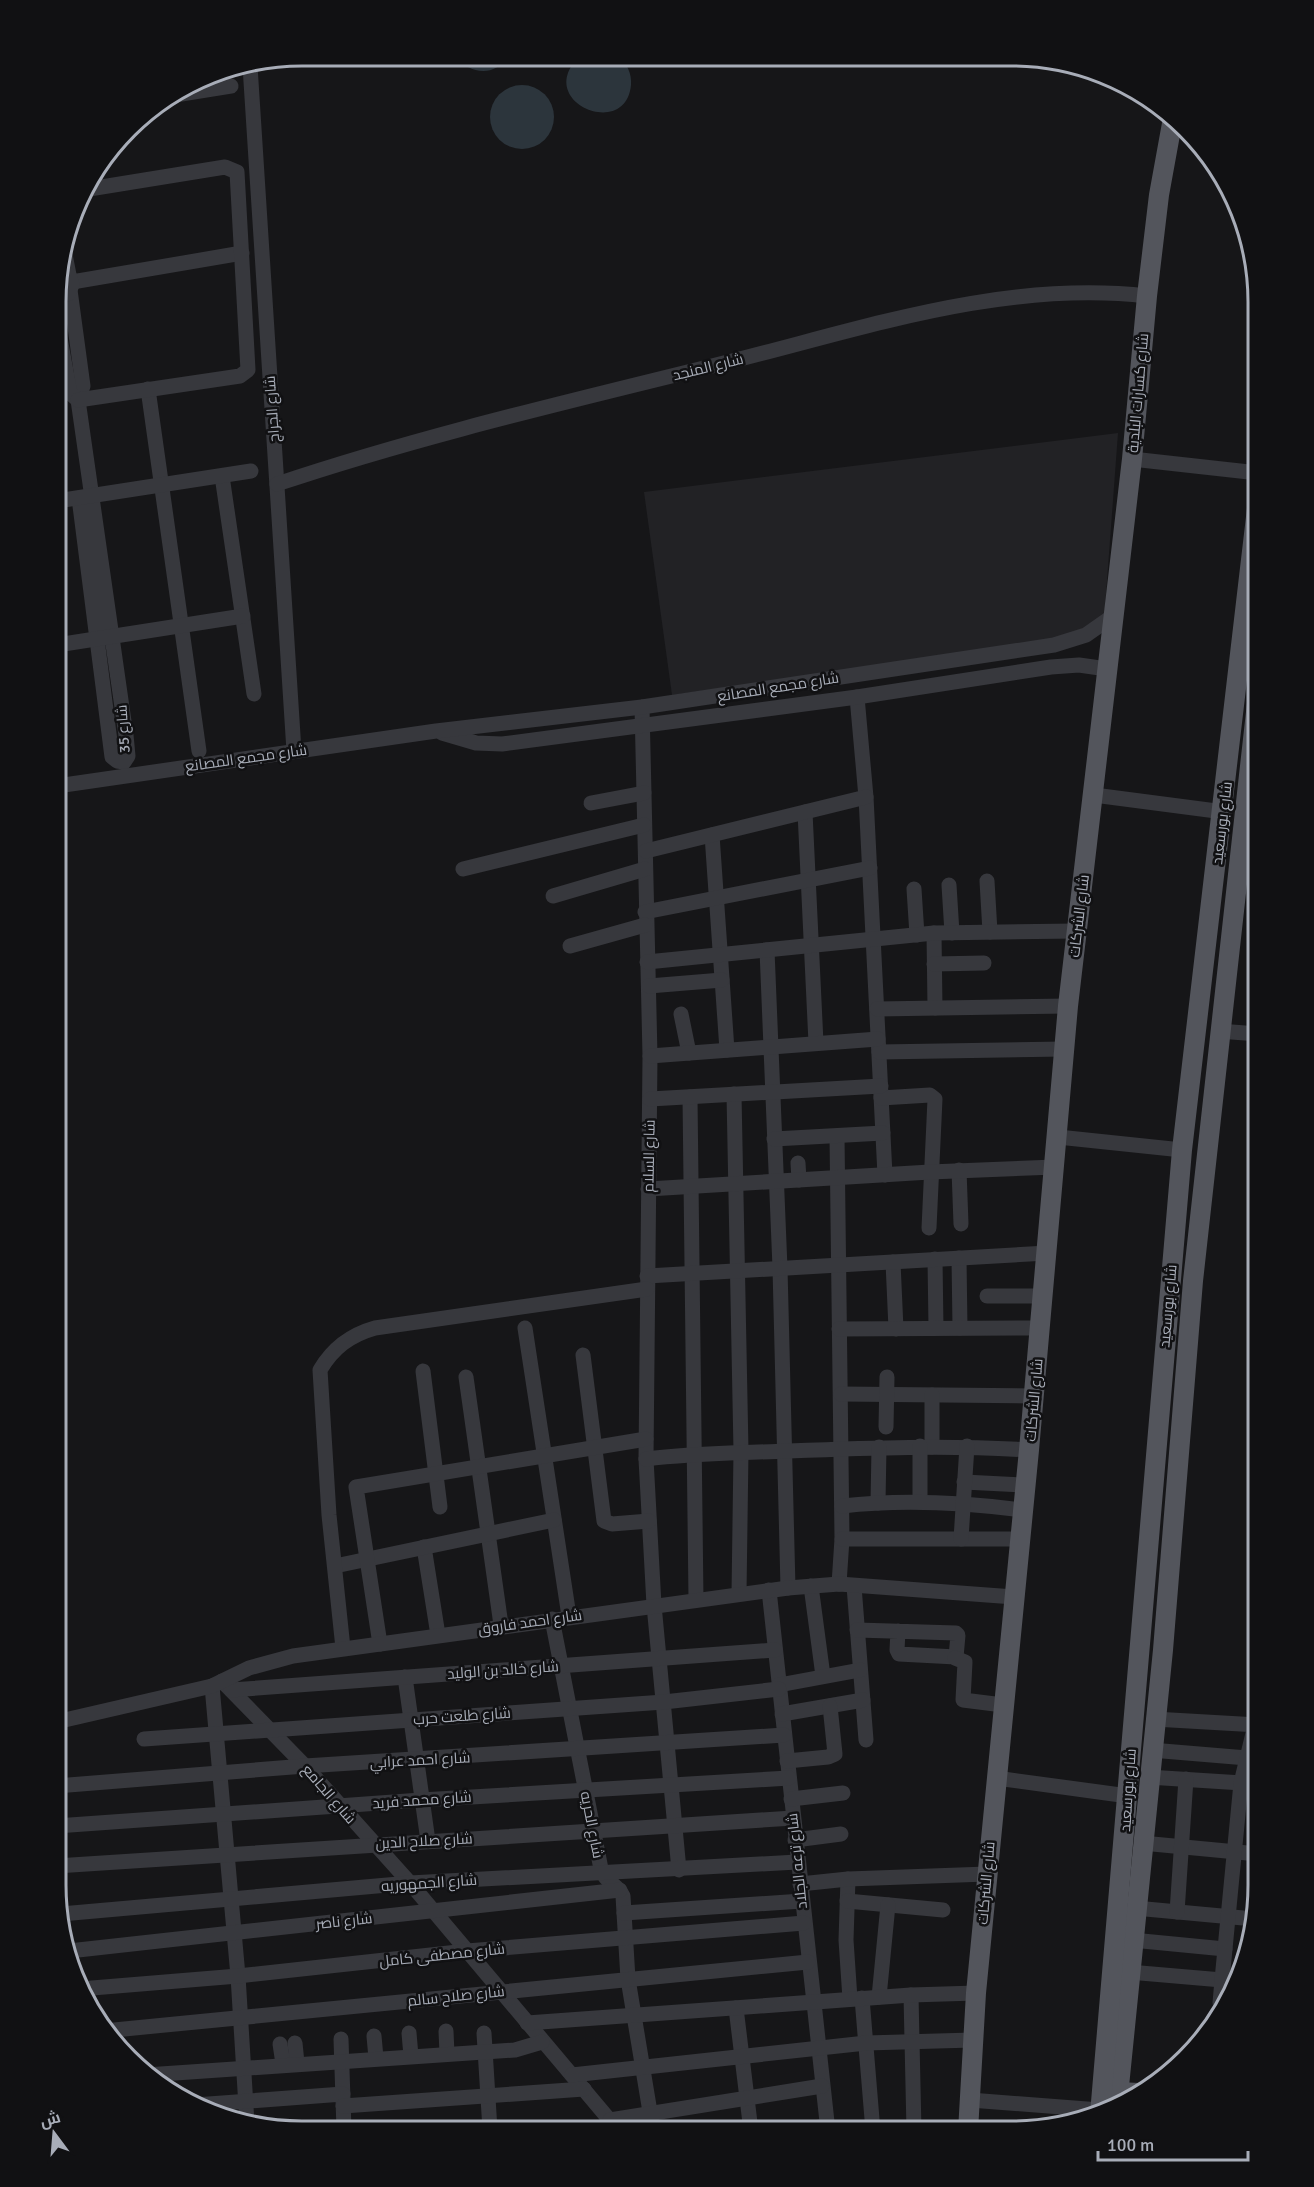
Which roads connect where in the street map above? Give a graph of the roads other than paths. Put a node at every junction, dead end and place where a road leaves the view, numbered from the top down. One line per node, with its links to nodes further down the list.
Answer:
1 (250, 72): 17 (street, شارع الجراج)
2 (231, 86): 3 (street)
3 (195, 92)
4 (1171, 128): 9 (main road, شارع كسارات البلدية)
5 (96, 188): 6 (street)
6 (242, 253): 7 (street); 11 (street)
7 (67, 283)
8 (67, 292): 12 (street)
9 (1147, 296): 13 (main road, شارع كسارات البلدية); 17 (street, شارع المنجد)
10 (66, 373): 12 (street)
11 (148, 389): 12 (street); 18 (street)
12 (78, 400): 19 (street)
13 (1132, 459): 15 (street); 23 (main road, شارع كسارات البلدية)
14 (251, 471): 16 (street)
15 (1248, 472)
16 (222, 476): 18 (street); 22 (street)
17 (277, 484): 35 (street, شارع الجراج)
18 (161, 485): 19 (street); 24 (street)
19 (86, 497): 20 (street); 25 (street, شارع 35); 26 (street, شارع 35)
20 (66, 500)
21 (1248, 592): 43 (main road, شارع بورسعيد)
22 (243, 616): 24 (street); 29 (street)
23 (1113, 616): 28 (main road, شارع كسارات البلدية); 31 (street, شارع مجمع المصانع)
24 (181, 626): 25 (street); 34 (street)
25 (113, 638): 26 (street); 26 (street, شارع 35)
26 (97, 640): 27 (street)
27 (66, 644)
28 (1107, 669): 30 (street, شارع مجمع المصانع); 39 (main road, شارع الشركات)
29 (254, 694)
30 (857, 697): 32 (street, شارع مجمع المصانع); 40 (street)
31 (642, 707): 32 (street, شارع السلام); 33 (street, شارع مجمع المصانع)
32 (642, 725): 33 (street, شارع مجمع المصانع); 38 (street, شارع السلام)
33 (436, 731): 35 (street, شارع مجمع المصانع)
34 (199, 751)
35 (294, 751): 37 (street, شارع مجمع المصانع)
36 (1248, 780): 76 (main road, شارع بورسعيد)
37 (66, 785)
38 (644, 794): 41 (street); 44 (street, شارع السلام)
39 (1094, 795): 43 (street); 57 (main road, شارع الشركات)
40 (866, 797): 42 (street); 47 (street)
41 (591, 803)
42 (805, 812): 45 (street); 50 (street)
43 (1224, 812): 94 (main road, شارع بورسعيد)
44 (644, 825): 46 (street, شارع السلام); 48 (street)
45 (712, 835): 46 (street); 55 (street)
46 (646, 851): 49 (street, شارع السلام)
47 (870, 868): 50 (street); 62 (street)
48 (463, 869)
49 (645, 869): 54 (street); 56 (street, شارع السلام)
50 (809, 880): 55 (street); 63 (street)
51 (987, 881): 58 (street)
52 (950, 885): 60 (street)
53 (914, 889): 61 (street)
54 (554, 896)
55 (716, 898): 56 (street); 66 (street)
56 (645, 919): 64 (street); 67 (street, شارع السلام)
57 (1076, 931): 58 (street); 72 (main road, شارع الشركات)
58 (990, 932): 60 (street)
59 (934, 933): 60 (street); 61 (street); 69 (street)
60 (952, 933)
61 (917, 935): 62 (street)
62 (873, 939): 63 (street); 74 (street)
63 (812, 945): 65 (street); 78 (street)
64 (570, 946)
65 (767, 950): 66 (street); 80 (street)
66 (720, 955): 67 (street); 70 (street)
67 (648, 962): 71 (street, شارع السلام)
68 (984, 963): 69 (street)
69 (934, 964): 73 (street)
70 (722, 980): 71 (street); 82 (street)
71 (649, 986): 84 (street, شارع السلام)
72 (1068, 1006): 73 (street); 81 (main road, شارع الشركات)
73 (935, 1008): 74 (street)
74 (877, 1009): 79 (street)
75 (681, 1014): 83 (street)
76 (1219, 1031): 77 (street); 175 (main road, شارع بورسعيد)
77 (1248, 1033)
78 (816, 1043): 79 (street); 80 (street)
79 (879, 1046): 81 (street); 86 (street)
80 (771, 1047): 82 (street); 85 (street)
81 (1064, 1049): 92 (main road, شارع الشركات)
82 (727, 1050): 83 (street)
83 (689, 1053): 84 (street)
84 (650, 1056): 89 (street, شارع السلام)
85 (773, 1092): 86 (street); 87 (street); 93 (street)
86 (881, 1092): 90 (street); 98 (street)
87 (734, 1094): 88 (street); 103 (street)
88 (690, 1097): 89 (street); 104 (street)
89 (650, 1099): 105 (street, شارع السلام)
90 (883, 1133): 91 (street); 99 (street)
91 (837, 1136): 93 (street); 100 (street)
92 (1058, 1137): 94 (street); 96 (main road, شارع الشركات)
93 (774, 1138): 102 (street)
94 (1182, 1150): 176 (main road, شارع بورسعيد)
95 (798, 1163): 101 (street)
96 (1055, 1167): 97 (street); 108 (main road, شارع الشركات)
97 (958, 1170): 98 (street); 106 (street)
98 (930, 1172): 99 (street); 107 (street)
99 (885, 1175): 100 (street)
100 (837, 1178): 101 (street); 112 (street)
101 (799, 1180): 102 (street)
102 (776, 1182): 103 (street); 113 (street)
103 (736, 1184): 104 (street); 114 (street)
104 (691, 1187): 105 (street); 115 (street)
105 (648, 1189): 116 (street, شارع السلام)
106 (961, 1224)
107 (929, 1228)
108 (1047, 1253): 109 (street); 118 (main road, شارع الشركات)
109 (959, 1258): 110 (street); 121 (street)
110 (934, 1259): 111 (street); 120 (street)
111 (893, 1262): 112 (street); 124 (street)
112 (838, 1265): 113 (street); 123 (street)
113 (780, 1268): 114 (street); 142 (street)
114 (738, 1271): 115 (street); 141 (street)
115 (693, 1273): 116 (street); 143 (street)
116 (647, 1282): 134 (street, شارع السلام); 164 (street)
117 (987, 1296): 118 (street)
118 (1043, 1296): 122 (main road, شارع الشركات)
119 (525, 1328): 144 (street)
120 (936, 1328): 121 (street); 124 (street)
121 (960, 1328): 122 (street)
122 (1040, 1328): 132 (main road, شارع الشركات)
123 (839, 1329): 124 (street); 129 (street)
124 (896, 1329)
125 (583, 1355): 138 (street)
126 (423, 1371): 147 (street)
127 (466, 1377): 146 (street)
128 (887, 1377): 130 (street)
129 (841, 1394): 130 (street); 139 (street)
130 (887, 1395): 131 (street); 133 (street)
131 (932, 1395): 132 (street); 135 (street)
132 (1034, 1396): 140 (main road, شارع الشركات)
133 (886, 1427)
134 (646, 1439): 138 (street); 145 (street, شارع السلام)
135 (926, 1446): 136 (street); 137 (street); 150 (street)
136 (967, 1446): 140 (street); 148 (street)
137 (879, 1447): 139 (street); 152 (street)
138 (594, 1448): 144 (street); 157 (street)
139 (841, 1448): 142 (street); 153 (street)
140 (1029, 1450): 149 (main road, شارع الشركات)
141 (741, 1451): 142 (street); 143 (street); 169 (street)
142 (785, 1451): 167 (street)
143 (695, 1453): 145 (street); 171 (street)
144 (544, 1456): 146 (street); 156 (street)
145 (646, 1459): 157 (street, شارع السلام)
146 (478, 1466): 147 (street); 158 (street)
147 (436, 1473): 154 (street); 163 (street)
148 (964, 1482): 149 (street); 151 (street)
149 (1024, 1485): 155 (main road, شارع الشركات)
150 (920, 1501): 151 (street); 152 (street)
151 (963, 1502): 155 (street); 160 (street)
152 (878, 1503): 153 (street)
153 (842, 1506): 159 (street)
154 (440, 1507)
155 (1022, 1510): 161 (main road, شارع الشركات)
156 (554, 1520): 158 (street); 173 (street)
157 (650, 1521): 172 (street, شارع السلام)
158 (489, 1533): 162 (street); 177 (street)
159 (842, 1539): 160 (street); 165 (street)
160 (961, 1539): 161 (street)
161 (1018, 1539): 170 (main road, شارع الشركات)
162 (424, 1547): 163 (street); 180 (street)
163 (367, 1559): 164 (street); 181 (street)
164 (335, 1566): 182 (street)
165 (847, 1585): 166 (street, شارع احمد فاروق); 170 (street, شارع احمد فاروق); 178 (street)
166 (811, 1586): 167 (street, شارع احمد فاروق); 190 (street)
167 (788, 1588): 168 (street, شارع احمد فاروق)
168 (769, 1590): 169 (street, شارع احمد فاروق); 183 (street, شارع ترعه الجلاد)
169 (739, 1594): 171 (street, شارع احمد فاروق)
170 (1014, 1597): 196 (main road, شارع الشركات)
171 (696, 1599): 172 (street, شارع احمد فاروق)
172 (654, 1605): 173 (street, شارع احمد فاروق); 187 (street, شارع السلام)
173 (568, 1616): 174 (street, شارع احمد فاروق)
174 (552, 1619): 177 (street, شارع احمد فاروق); 188 (street, شارع الحريه)
175 (1165, 1619): 176 (main road); 184 (main road, شارع بورسعيد)
176 (1140, 1623): 185 (main road, شارع بورسعيد)
177 (501, 1625): 180 (street, شارع احمد فاروق)
178 (857, 1630): 179 (street); 189 (street)
179 (898, 1631): 186 (street); 186 (street)
180 (438, 1635): 181 (street, شارع احمد فاروق)
181 (380, 1644): 182 (street, شارع احمد فاروق)
182 (343, 1648): 192 (street, شارع احمد فاروق)
183 (775, 1650): 187 (street, شارع خالد بن الوليد); 193 (street, شارع ترعه الجلاد)
184 (1163, 1650): 185 (main road); 200 (main road, شارع بورسعيد)
185 (1138, 1654): 228 (main road, شارع بورسعيد)
186 (955, 1658): 196 (street)
187 (660, 1659): 188 (street, شارع خالد بن الوليد); 195 (street, شارع السلام)
188 (561, 1665): 191 (street, شارع خالد بن الوليد); 198 (street, شارع الحريه)
189 (860, 1670): 190 (street, شارع طلعت حرب); 194 (street)
190 (823, 1676): 193 (street, شارع طلعت حرب)
191 (405, 1677): 192 (street, شارع خالد بن الوليد); 202 (street)
192 (222, 1686): 201 (street); 204 (street, شارع الجامع); 205 (street)
193 (779, 1687): 195 (street, شارع طلعت حرب); 199 (street, شارع ترعه الجلاد)
194 (863, 1700): 197 (street); 208 (street)
195 (664, 1702): 198 (street, شارع طلعت حرب); 209 (street, شارع السلام)
196 (1003, 1705): 220 (main road, شارع الشركات)
197 (830, 1706): 199 (street); 215 (street)
198 (569, 1709): 202 (street, شارع طلعت حرب); 210 (street, شارع الحريه)
199 (782, 1714): 206 (street, شارع ترعه الجلاد)
200 (1154, 1719): 203 (street); 211 (main road, شارع بورسعيد)
201 (66, 1720)
202 (411, 1720): 204 (street, شارع طلعت حرب); 214 (street)
203 (1248, 1725)
204 (268, 1728): 205 (street, شارع طلعت حرب); 216 (street, شارع الجامع)
205 (216, 1734): 207 (street, شارع طلعت حرب); 217 (street)
206 (784, 1735): 209 (street, شارع احمد عرابي); 215 (street, شارع ترعه الجلاد)
207 (144, 1739)
208 (866, 1740)
209 (667, 1743): 210 (street, شارع احمد عرابي); 224 (street, شارع السلام)
210 (577, 1749): 214 (street, شارع احمد عرابي); 226 (street, شارع الحريه)
211 (1151, 1750): 213 (street); 218 (main road, شارع بورسعيد)
212 (1248, 1754): 213 (street)
213 (1247, 1758): 222 (street)
214 (416, 1761): 216 (street, شارع احمد عرابي); 230 (street)
215 (787, 1761): 219 (street, شارع ترعه الجلاد)
216 (305, 1766): 217 (street, شارع احمد عرابي); 231 (street, شارع الجامع)
217 (220, 1774): 225 (street, شارع احمد عرابي); 232 (street)
218 (1148, 1777): 221 (street); 240 (main road, شارع بورسعيد)
219 (789, 1778): 224 (street, شارع محمد فريد); 229 (street, شارع ترعه الجلاد)
220 (996, 1778): 228 (street); 250 (main road, شارع الشركات)
221 (1186, 1779): 222 (street); 242 (street)
222 (1241, 1783): 223 (street); 243 (street)
223 (1248, 1783)
224 (671, 1784): 226 (street, شارع محمد فريد); 235 (street, شارع السلام)
225 (66, 1785)
226 (585, 1790): 230 (street, شارع محمد فريد); 236 (street, شارع الحريه)
227 (843, 1793): 229 (street)
228 (1128, 1796): 320 (main road, شارع بورسعيد)
229 (791, 1799): 233 (street, شارع ترعه الجلاد)
230 (422, 1800): 231 (street, شارع محمد فريد); 239 (street)
231 (338, 1806): 232 (street, شارع محمد فريد); 241 (street, شارع الجامع)
232 (223, 1814): 234 (street, شارع محمد فريد); 245 (street)
233 (793, 1818): 235 (street, شارع صلاح الدين); 238 (street, شارع ترعه الجلاد)
234 (66, 1825)
235 (675, 1827): 236 (street, شارع صلاح الدين); 248 (street, شارع السلام)
236 (593, 1832): 239 (street, شارع صلاح الدين); 249 (street, شارع الحريه)
237 (841, 1834): 238 (street)
238 (795, 1840): 246 (street, شارع ترعه الجلاد)
239 (428, 1841): 241 (street, شارع صلاح الدين)
240 (1142, 1843): 242 (street); 259 (main road, شارع بورسعيد)
241 (374, 1844): 245 (street, شارع صلاح الدين); 252 (street, شارع الجامع)
242 (1182, 1846): 243 (street); 262 (street)
243 (1234, 1852): 244 (street); 265 (street)
244 (1248, 1853)
245 (227, 1855): 247 (street, شارع صلاح الدين); 255 (street)
246 (797, 1862): 248 (street, شارع الجمهوريه); 253 (street, شارع ترعه الجلاد)
247 (66, 1865)
248 (680, 1869): 249 (street, شارع الجمهوريه)
249 (602, 1873): 252 (street, شارع الجمهوريه); 254 (street, شارع الحريه)
250 (987, 1874): 251 (street); 281 (main road, شارع الشركات)
251 (848, 1879): 253 (street); 257 (street)
252 (410, 1883): 255 (street, شارع الجمهوريه); 261 (street, شارع الجامع)
253 (800, 1884): 256 (street, شارع ترعه الجلاد)
254 (620, 1890): 261 (street, شارع ناصر); 264 (street)
255 (231, 1899): 263 (street, شارع الجمهوريه); 268 (street)
256 (801, 1900): 264 (street); 267 (street, شارع ترعه الجلاد)
257 (847, 1901): 258 (street); 285 (street)
258 (888, 1905): 260 (street); 284 (street)
259 (1136, 1908): 262 (street); 270 (main road, شارع بورسعيد)
260 (943, 1910)
261 (433, 1911): 268 (street, شارع ناصر); 273 (street, شارع الجامع)
262 (1177, 1912): 265 (street)
263 (68, 1913)
264 (624, 1913): 269 (street)
265 (1228, 1916): 266 (street); 271 (street)
266 (1246, 1917)
267 (804, 1923): 269 (street, شارع مصطفى كامل); 274 (street, شارع ترعه الجلاد)
268 (234, 1933): 272 (street, شارع ناصر); 276 (street)
269 (625, 1938): 273 (street, شارع مصطفى كامل); 277 (street)
270 (1132, 1940): 271 (street); 275 (main road, شارع بورسعيد)
271 (1225, 1949): 278 (street)
272 (75, 1950)
273 (467, 1951): 276 (street, شارع مصطفى كامل); 280 (street, شارع الجامع)
274 (808, 1962): 277 (street, شارع صلاح سالم); 286 (street, شارع ترعه الجلاد)
275 (1129, 1972): 278 (street); 321 (main road, شارع بورسعيد)
276 (238, 1976): 279 (street, شارع مصطفى كامل); 289 (street)
277 (628, 1979): 280 (street, شارع صلاح سالم); 288 (street)
278 (1222, 1980): 283 (street)
279 (90, 1988)
280 (500, 1991): 289 (street, شارع صلاح سالم); 290 (street, شارع الجامع)
281 (976, 1993): 282 (street); 297 (main road, شارع الشركات)
282 (911, 1995): 284 (street); 299 (street)
283 (1221, 1995)
284 (879, 1997): 285 (street)
285 (856, 1999): 286 (street); 300 (street)
286 (812, 2002): 287 (street); 302 (street, شارع ترعه الجلاد)
287 (735, 2008): 288 (street); 306 (street)
288 (633, 2015): 290 (street); 311 (street)
289 (241, 2018): 291 (street, شارع صلاح سالم); 310 (street)
290 (527, 2023): 298 (street, شارع الجامع)
291 (116, 2030)
292 (446, 2031): 304 (street)
293 (409, 2033): 305 (street)
294 (484, 2033): 303 (street)
295 (374, 2036): 307 (street)
296 (341, 2039): 308 (street)
297 (973, 2040): 299 (street); 319 (main road, شارع الشركات)
298 (542, 2042): 303 (street); 313 (street, شارع الجامع)
299 (912, 2042): 300 (street); 335 (street)
300 (866, 2043): 302 (street); 334 (street)
301 (288, 2044): 309 (street)
302 (818, 2047): 306 (street); 314 (street, شارع ترعه الجلاد)
303 (485, 2052): 304 (street); 316 (street)
304 (447, 2054): 305 (street)
305 (411, 2056): 307 (street)
306 (742, 2056): 311 (street); 318 (street)
307 (376, 2058): 308 (street)
308 (342, 2060): 309 (street); 317 (street)
309 (290, 2063): 310 (street)
310 (244, 2066): 312 (street); 322 (street)
311 (641, 2068): 313 (street); 326 (street)
312 (159, 2073)
313 (572, 2074): 315 (street, شارع الجامع)
314 (822, 2086): 318 (street); 333 (street, شارع ترعه الجلاد)
315 (584, 2089): 316 (street); 329 (street, شارع الجامع)
316 (488, 2096): 317 (street); 328 (street)
317 (343, 2100): 322 (street); 327 (street)
318 (747, 2100): 326 (street); 332 (street)
319 (970, 2100): 324 (street); 336 (main road, شارع الشركات)
320 (1109, 2100)
321 (1110, 2100)
322 (246, 2102): 323 (street); 325 (street)
323 (214, 2104)
324 (1098, 2105)
325 (247, 2114)
326 (650, 2114): 330 (street); 331 (street)
327 (344, 2121)
328 (489, 2121)
329 (611, 2121)
330 (627, 2121)
331 (651, 2121)
332 (750, 2121)
333 (827, 2121)
334 (872, 2121)
335 (914, 2121)
336 (969, 2121)

